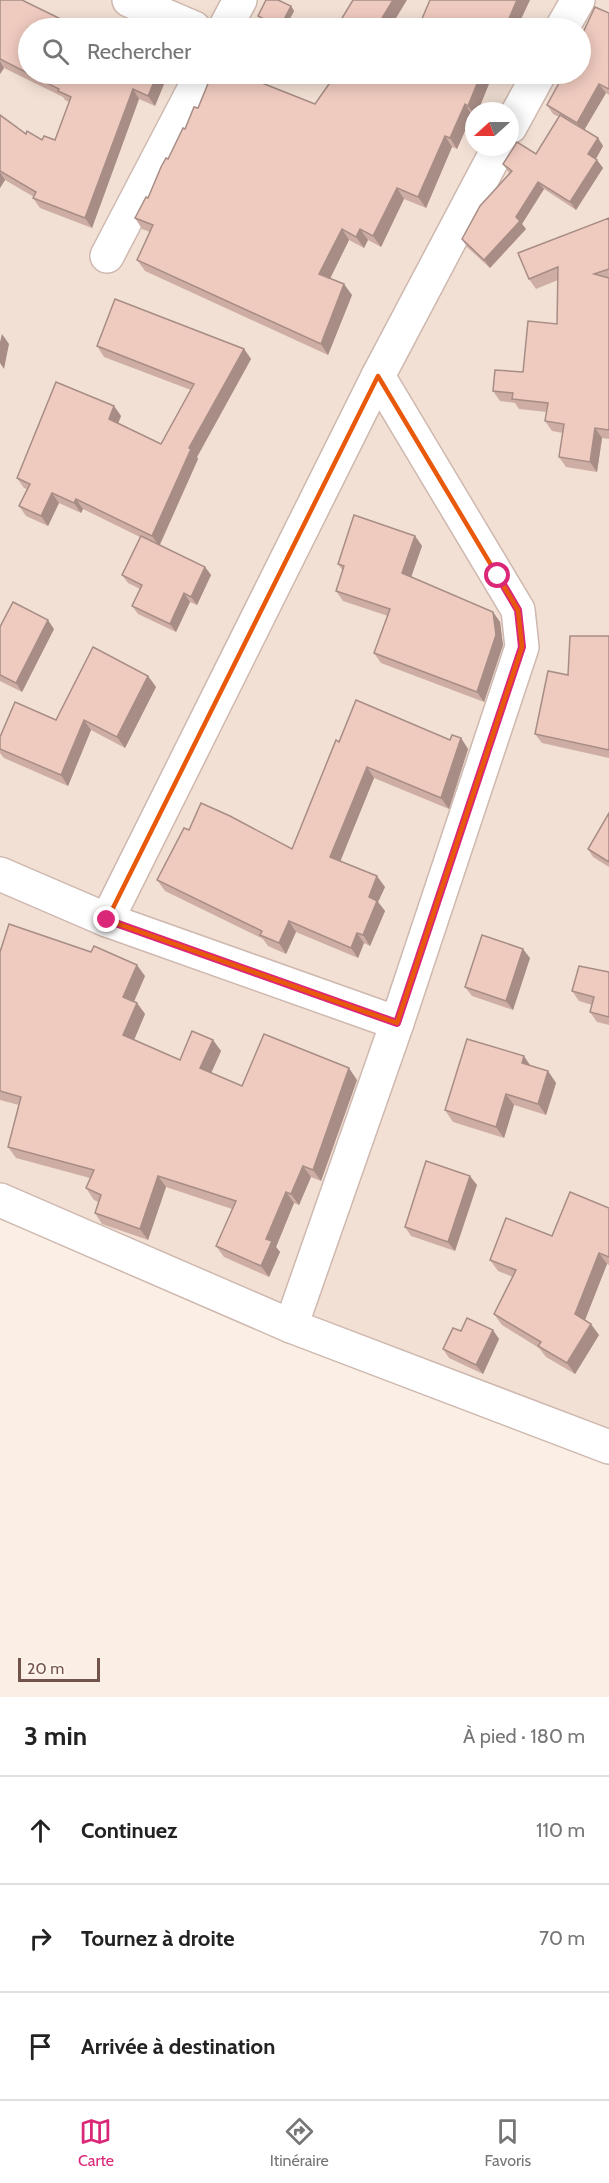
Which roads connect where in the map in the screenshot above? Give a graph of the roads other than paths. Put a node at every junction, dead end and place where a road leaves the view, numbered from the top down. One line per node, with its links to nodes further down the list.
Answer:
1 (129, 0): 4 (street)
2 (240, 0): 5 (street)
3 (578, 0): 6 (street)
4 (171, 18)
5 (230, 18)
6 (568, 18)
7 (197, 84): 11 (street)
8 (533, 84): 9 (street)
9 (519, 110)
10 (495, 156): 12 (street)
11 (107, 256)
12 (378, 376): 14 (street); 15 (street)
13 (0, 874): 14 (street)
14 (107, 920): 15 (street)
15 (397, 1023): 17 (street)
16 (0, 1200): 17 (street)
17 (291, 1326): 18 (street)
18 (609, 1447)

